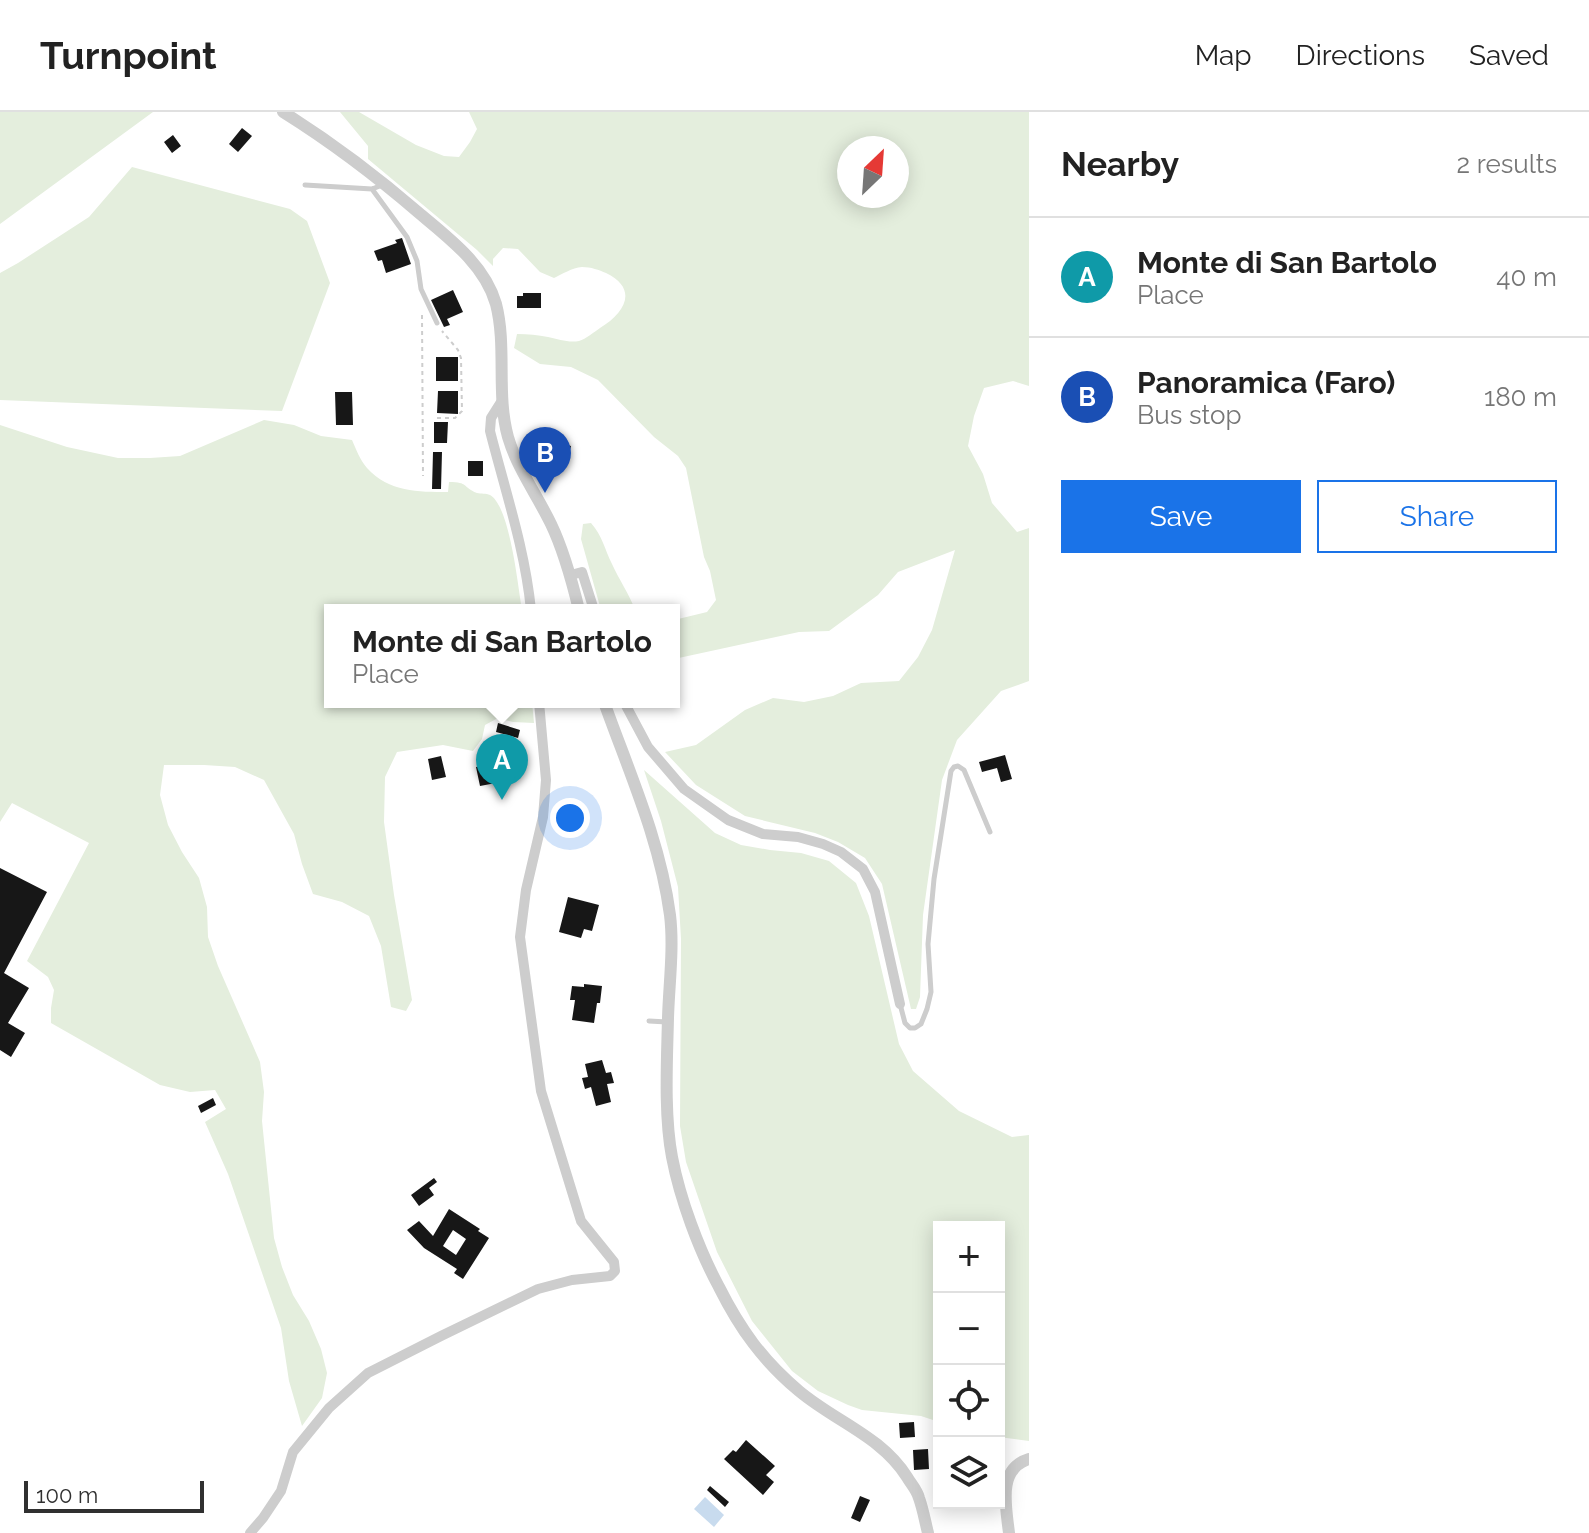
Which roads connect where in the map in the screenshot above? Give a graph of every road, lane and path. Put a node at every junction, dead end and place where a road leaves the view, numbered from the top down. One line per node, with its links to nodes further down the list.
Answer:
1 (283, 112): 2 (street)
2 (385, 184): 4 (lane); 7 (street)
3 (305, 185): 4 (lane)
4 (372, 189): 5 (lane)
5 (421, 289): 6 (lane); 9 (path)
6 (437, 323): 8 (path)
7 (503, 399): 10 (street); 11 (street)
8 (437, 418)
9 (423, 476)
10 (571, 575): 12 (street); 13 (street)
11 (530, 604)
12 (578, 604)
13 (592, 604)
14 (540, 708): 22 (street)
15 (606, 708): 20 (street)
16 (627, 708): 18 (street)
17 (990, 832): 18 (lane)
18 (900, 1004)
19 (649, 1021): 20 (lane)
20 (668, 1022): 23 (street)
21 (1029, 1459): 24 (street)
22 (250, 1533)
23 (928, 1533)
24 (1009, 1533)

